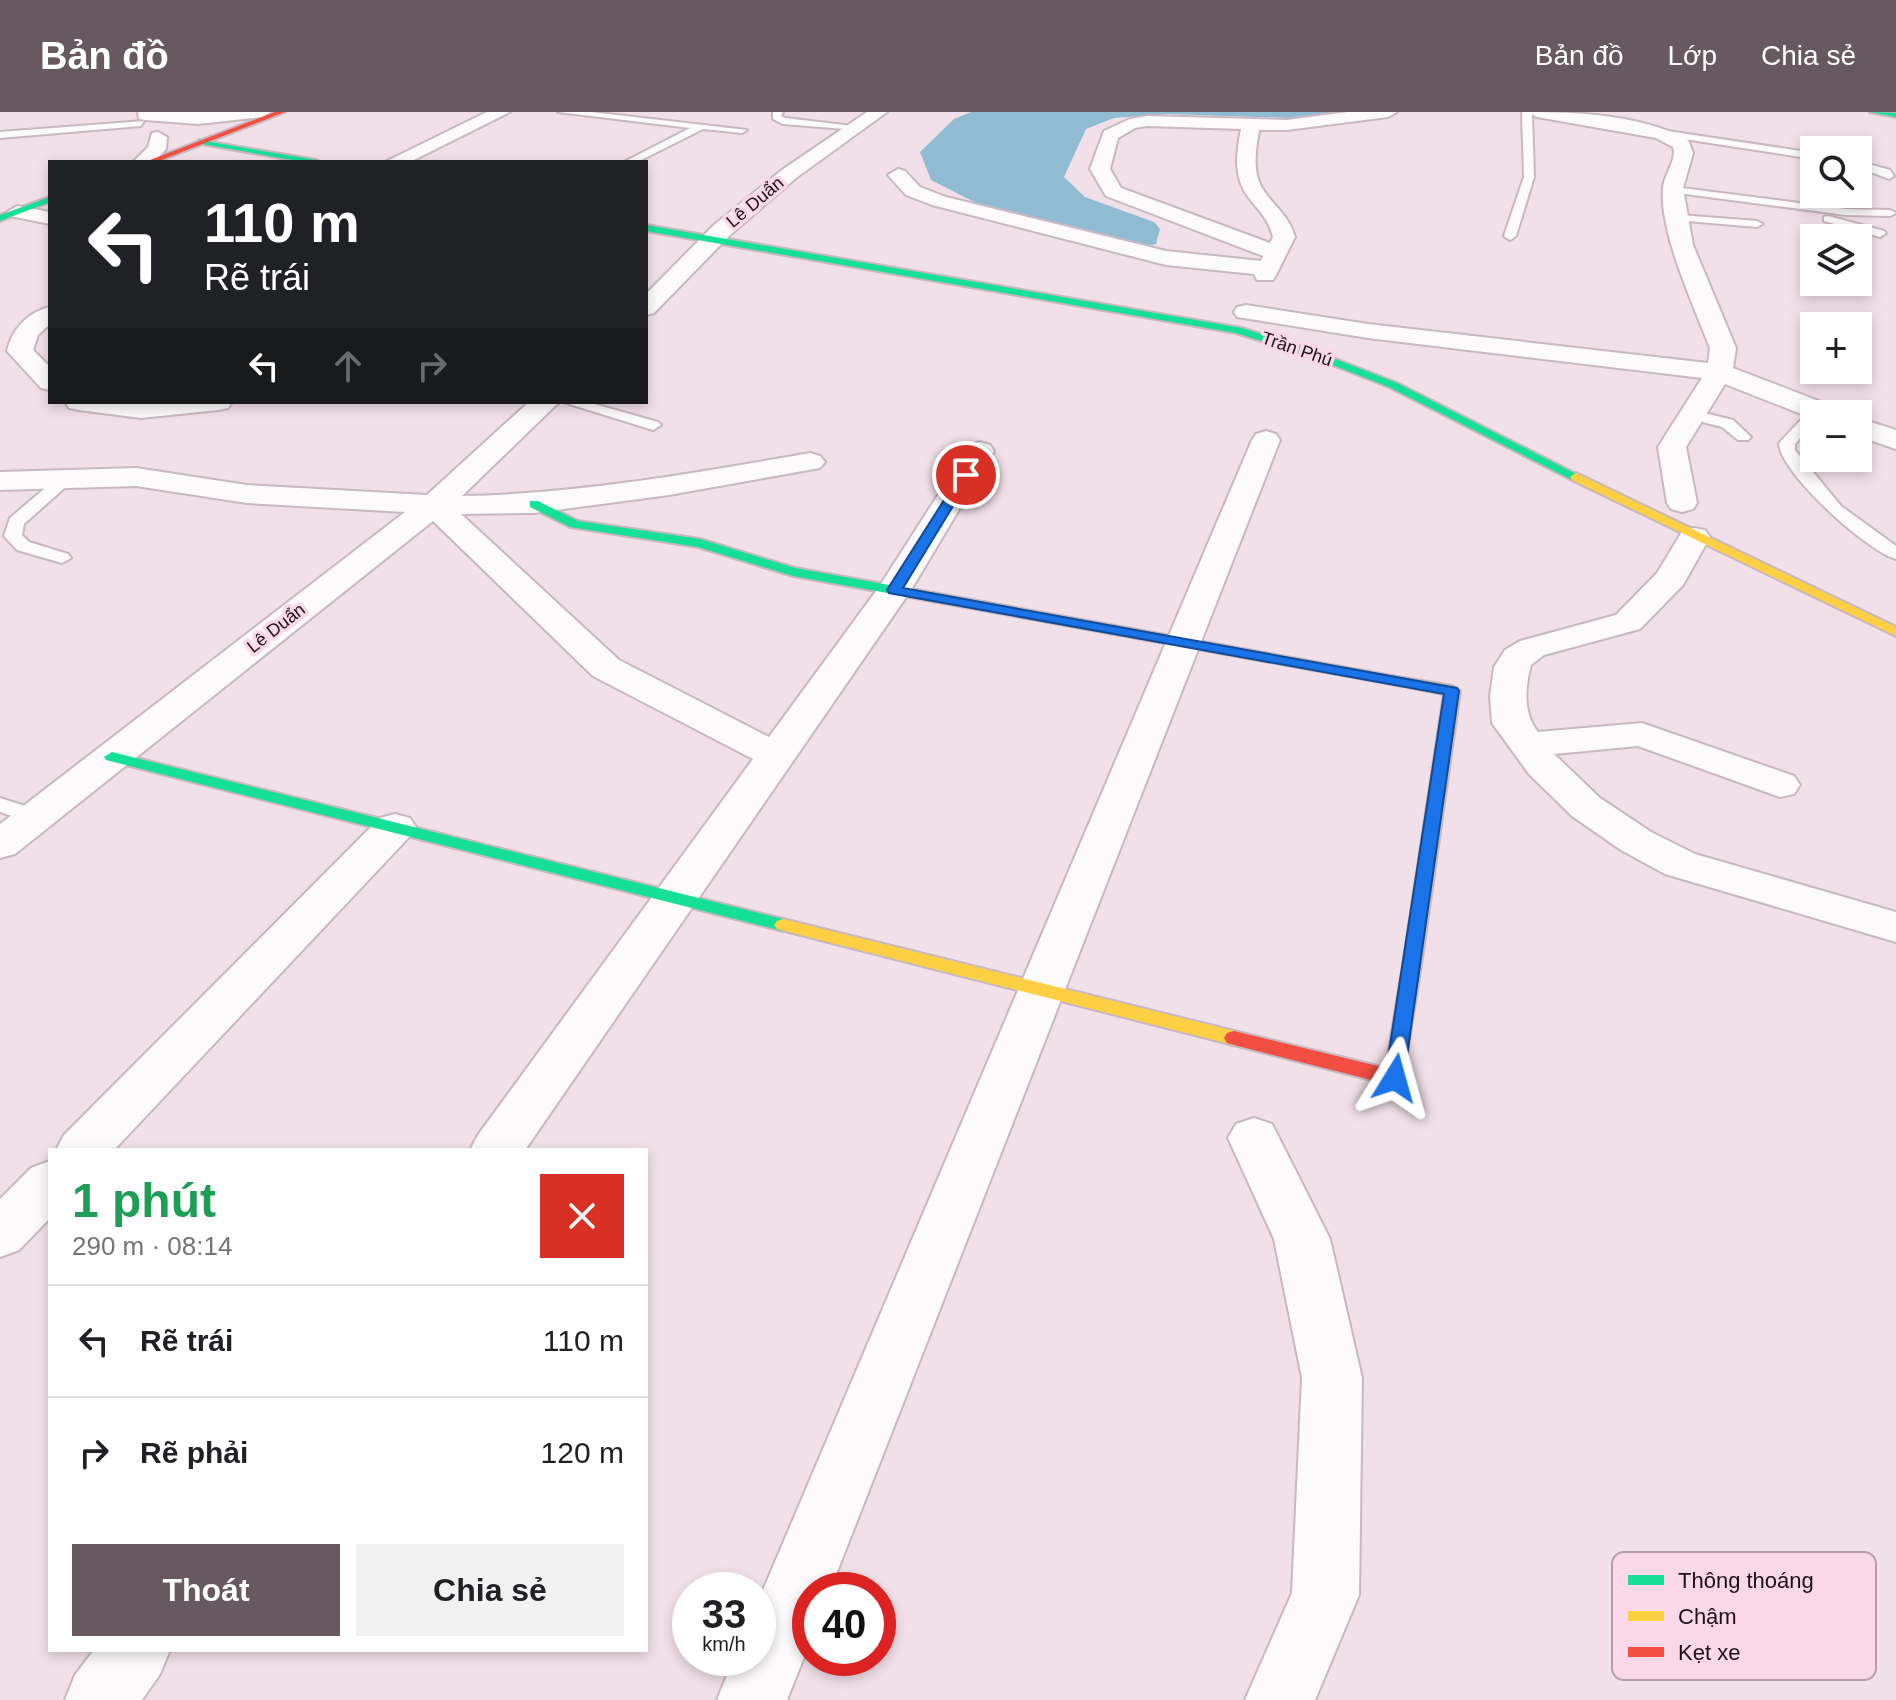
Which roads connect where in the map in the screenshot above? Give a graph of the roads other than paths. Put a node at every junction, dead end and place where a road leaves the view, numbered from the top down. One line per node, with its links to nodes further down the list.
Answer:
1 (262, 112): 12 (street)
2 (281, 112): 20 (main road)
3 (501, 112): 26 (street)
4 (563, 112): 13 (lane)
5 (778, 112): 15 (lane)
6 (878, 112): 15 (street, Lê Duẩn)
7 (1388, 112): 14 (street)
8 (1527, 112): 46 (lane)
9 (1537, 112): 17 (street)
10 (1874, 112): 11 (main road)
11 (1896, 115)
12 (143, 117): 18 (lane); 19 (street)
13 (701, 126): 16 (lane); 27 (lane)
14 (1251, 126): 37 (street); 48 (street)
15 (857, 127): 45 (street, Lê Duẩn)
16 (742, 130)
17 (1661, 133): 21 (lane); 31 (street)
18 (0, 135)
19 (158, 137): 20 (street); 22 (street)
20 (193, 145): 23 (main road); 24 (main road); 25 (main road)
21 (1800, 154)
22 (148, 160)
23 (152, 160)
24 (255, 160)
25 (302, 160)
26 (399, 160)
27 (633, 160)
28 (1872, 168): 30 (lane)
29 (898, 175): 47 (street)
30 (1889, 176)
31 (1674, 190): 33 (lane); 41 (street)
32 (48, 200): 36 (main road)
33 (1796, 206): 34 (lane); 35 (lane)
34 (1820, 211): 38 (lane); 44 (lane)
35 (1890, 213)
36 (8, 215): 39 (street)
37 (1171, 216): 47 (street); 48 (street)
38 (1844, 216)
39 (48, 218)
40 (648, 218): 45 (main road, Trần Phú)
41 (1680, 218): 42 (lane); 54 (street)
42 (1757, 224)
43 (648, 228): 45 (main road, Trần Phú)
44 (1880, 233)
45 (718, 235): 49 (street, Lê Duẩn); 51 (main road, Trần Phú)
46 (1510, 236)
47 (1166, 258): 48 (street)
48 (1273, 262): 51 (street)
49 (648, 306)
50 (48, 315): 55 (street)
51 (1243, 321): 52 (street, Trần Phú); 53 (main road, Trần Phú)
52 (1368, 331): 53 (street); 54 (street, Trần Phú)
53 (1323, 350): 62 (main road, Trần Phú); 77 (main road, Trần Phú)
54 (1719, 372): 56 (street, Trần Phú); 61 (street)
55 (48, 380)
56 (1800, 403)
57 (94, 404): 58 (street)
58 (199, 404)
59 (543, 404): 76 (street, Lê Duẩn)
60 (577, 404): 63 (lane)
61 (1692, 415): 66 (lane); 77 (street)
62 (1510, 423)
63 (653, 425)
64 (1872, 431): 68 (street)
65 (1800, 432): 71 (lane)
66 (1743, 437)
67 (1266, 440): 82 (street)
68 (1896, 440)
69 (980, 451): 80 (street)
70 (810, 462): 75 (street)
71 (1800, 469)
72 (1802, 472): 78 (lane)
73 (64, 480): 74 (street); 76 (street); 79 (lane)
74 (0, 481)
75 (534, 504): 76 (street); 80 (main road)
76 (434, 505): 84 (street, Lê Duẩn); 85 (street)
77 (1685, 512): 81 (main road, Trần Phú); 83 (street)
78 (1896, 554)
79 (62, 558)
80 (894, 590): 82 (main road); 85 (street)
81 (1896, 632)
82 (1184, 642): 93 (street); 93 (main road)
83 (1527, 745): 86 (street); 92 (street)
84 (112, 757): 88 (street, Lê Duẩn); 89 (main road)
85 (778, 757): 91 (street)
86 (1780, 785)
87 (0, 805): 88 (lane)
88 (36, 817): 90 (street, Lê Duẩn)
89 (395, 827): 91 (main road); 95 (street)
90 (0, 845)
91 (678, 898): 93 (main road); 96 (street)
92 (1896, 927)
93 (1041, 991): 101 (street)
94 (1254, 1138): 102 (street)
95 (84, 1148)
96 (497, 1148)
97 (48, 1185): 98 (street)
98 (0, 1234)
99 (135, 1652): 100 (street)
100 (100, 1700)
101 (752, 1700)
102 (1280, 1700)

